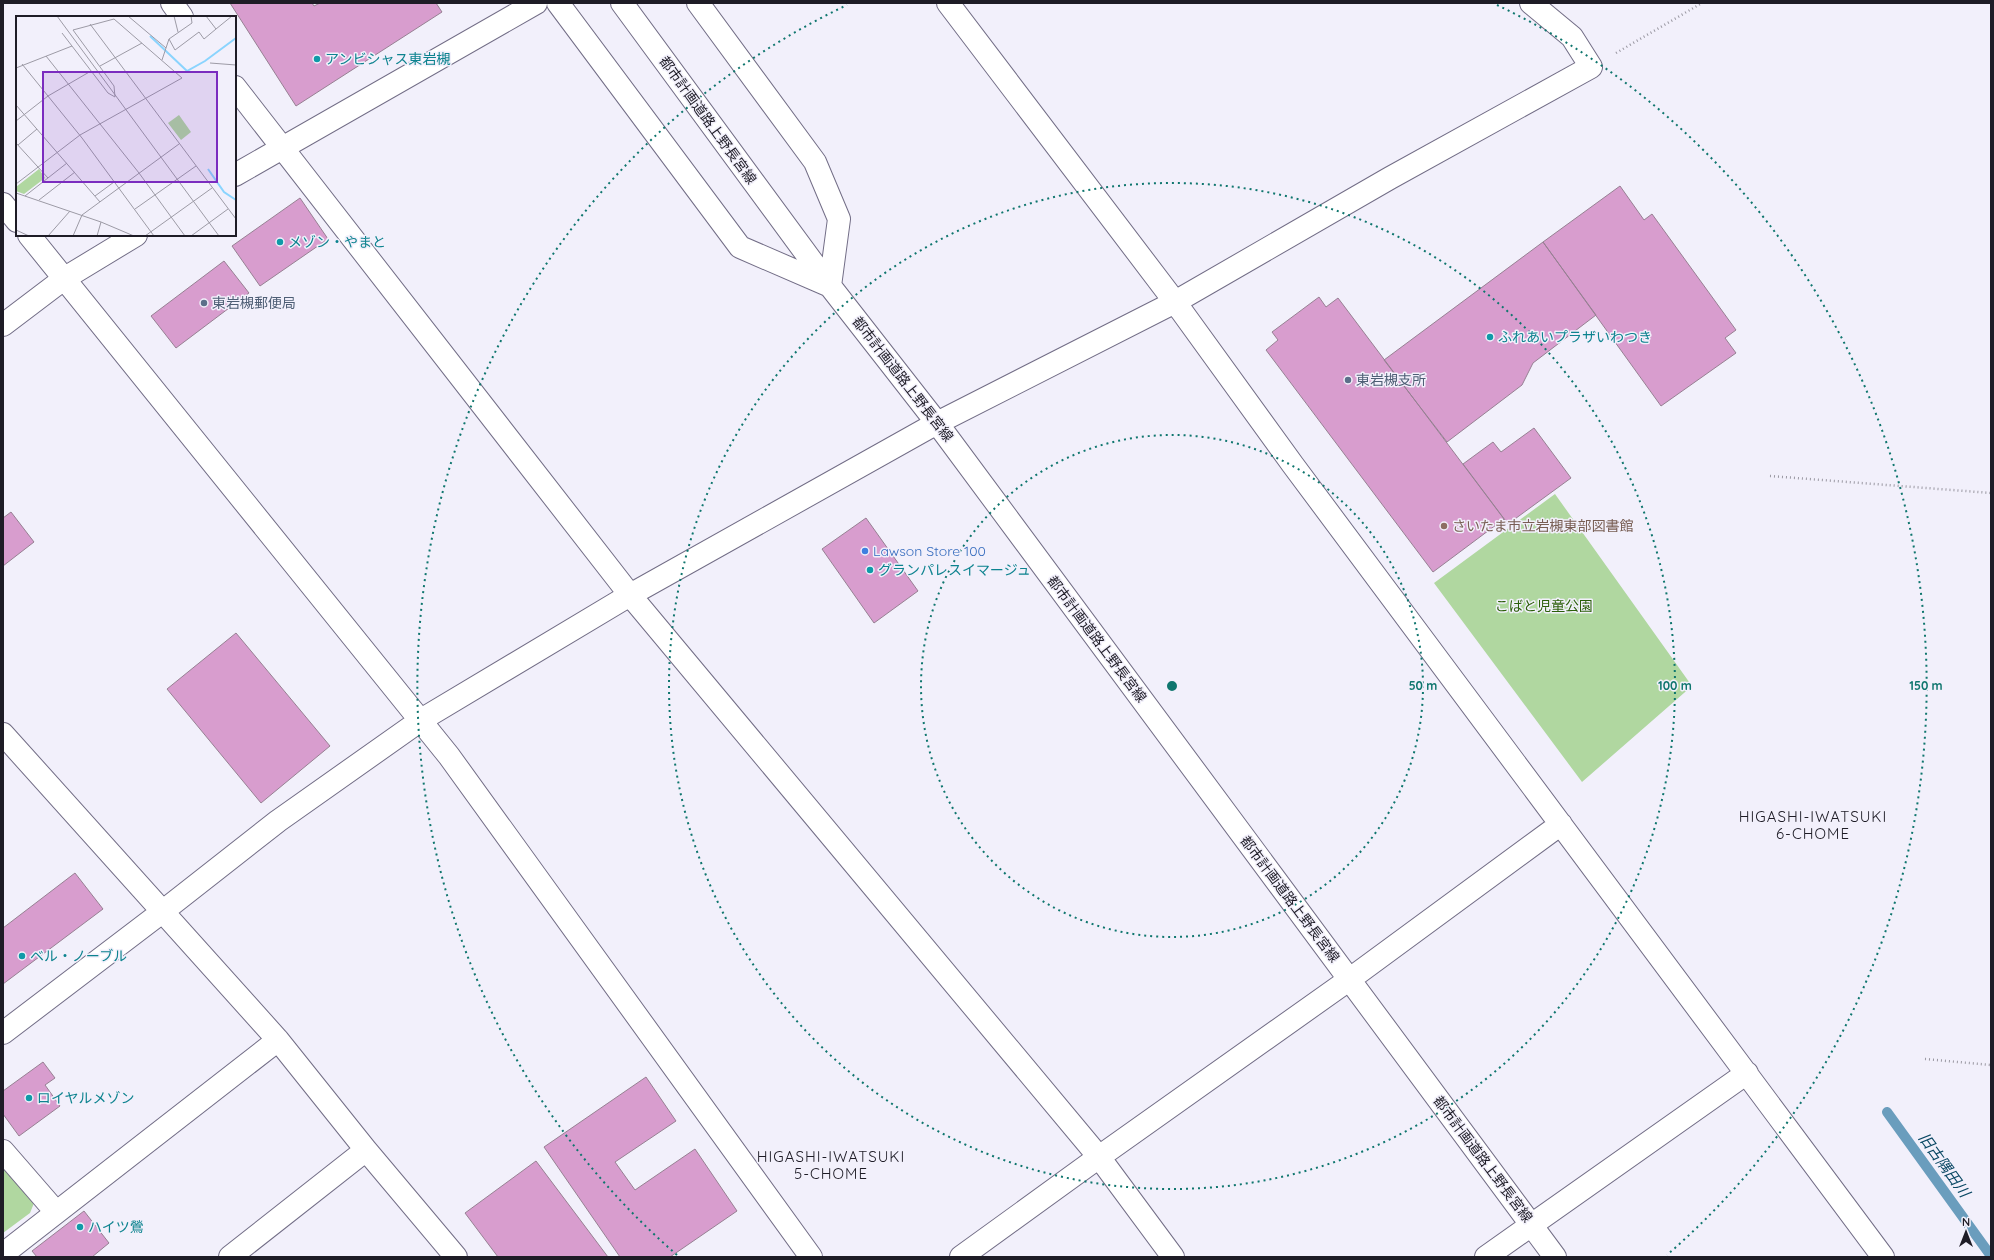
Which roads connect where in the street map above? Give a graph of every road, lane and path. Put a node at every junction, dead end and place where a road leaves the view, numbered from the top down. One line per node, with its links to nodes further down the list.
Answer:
1 (172, 3): 9 (street)
2 (536, 3): 12 (street)
3 (558, 3): 19 (street)
4 (622, 3): 19 (street, 都市計画道路上野長宮線)
5 (698, 3): 19 (street)
6 (948, 3): 20 (street)
7 (1532, 3): 10 (street)
8 (1702, 3): 10 (path)
9 (181, 16)
10 (1591, 67): 20 (street)
11 (236, 89): 12 (street)
12 (280, 148): 13 (street); 25 (street)
13 (236, 174)
14 (3, 204): 15 (street)
15 (16, 220)
16 (30, 236): 18 (street)
17 (134, 236): 18 (street)
18 (65, 278): 21 (street); 26 (street)
19 (830, 286): 22 (street, 都市計画道路上野長宮線)
20 (1175, 302): 22 (street); 28 (street)
21 (3, 325)
22 (937, 423): 25 (street); 30 (street, 都市計画道路上野長宮線)
23 (1770, 476): 24 (path)
24 (1991, 493)
25 (630, 595): 26 (street); 38 (street)
26 (421, 720): 29 (street); 44 (street)
27 (3, 734): 29 (street)
28 (1561, 824): 30 (street); 35 (street)
29 (162, 912): 31 (street); 32 (street)
30 (1350, 980): 38 (street); 40 (street, 都市計画道路上野長宮線)
31 (3, 1033)
32 (278, 1040): 36 (street); 39 (street)
33 (1925, 1059): 34 (path)
34 (1991, 1065)
35 (1747, 1073): 40 (street); 49 (street)
36 (366, 1150): 42 (street); 43 (street)
37 (3, 1152): 39 (street)
38 (1099, 1157): 45 (street); 46 (street)
39 (56, 1212): 41 (street)
40 (1531, 1224): 47 (street); 48 (street, 都市計画道路上野長宮線)
41 (3, 1254)
42 (230, 1257)
43 (456, 1257)
44 (810, 1257)
45 (961, 1257)
46 (1173, 1257)
47 (1486, 1257)
48 (1555, 1257)
49 (1883, 1257)

